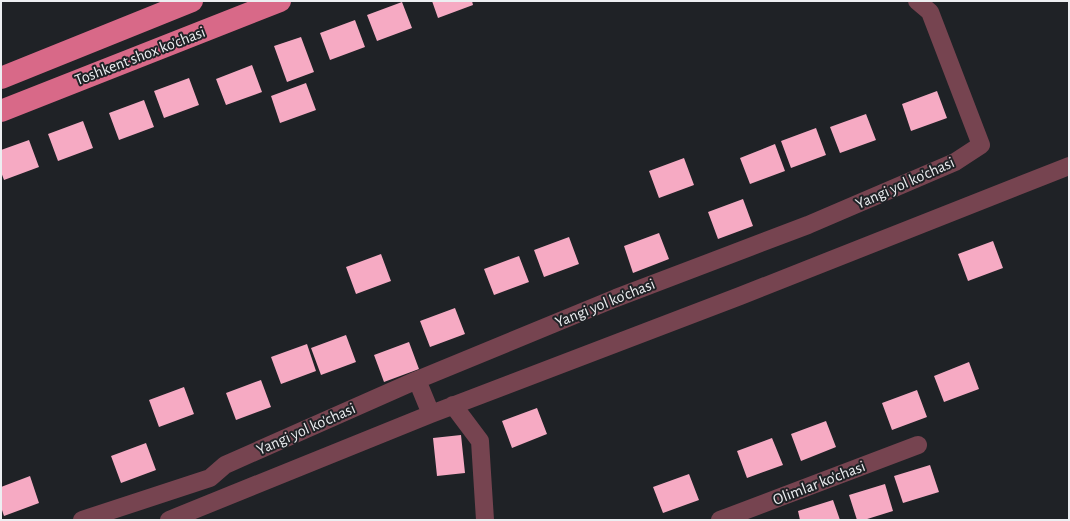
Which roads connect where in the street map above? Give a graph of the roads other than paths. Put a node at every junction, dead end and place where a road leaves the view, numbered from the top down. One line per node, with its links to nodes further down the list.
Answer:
1 (192, 1): 4 (highway, Toshkent shox ko'chasi)
2 (280, 1): 5 (highway, Toshkent shox ko'chasi)
3 (917, 1): 7 (street, Yangi yol ko'chasi)
4 (1, 78)
5 (1, 111)
6 (1069, 166): 8 (street)
7 (417, 380): 9 (street); 11 (street, Yangi yol ko'chasi)
8 (453, 406): 9 (street); 13 (street)
9 (431, 414): 12 (street)
10 (918, 445): 14 (street, Olimlar ko'chasi)
11 (82, 520)
12 (169, 520)
13 (485, 520)
14 (720, 520)

